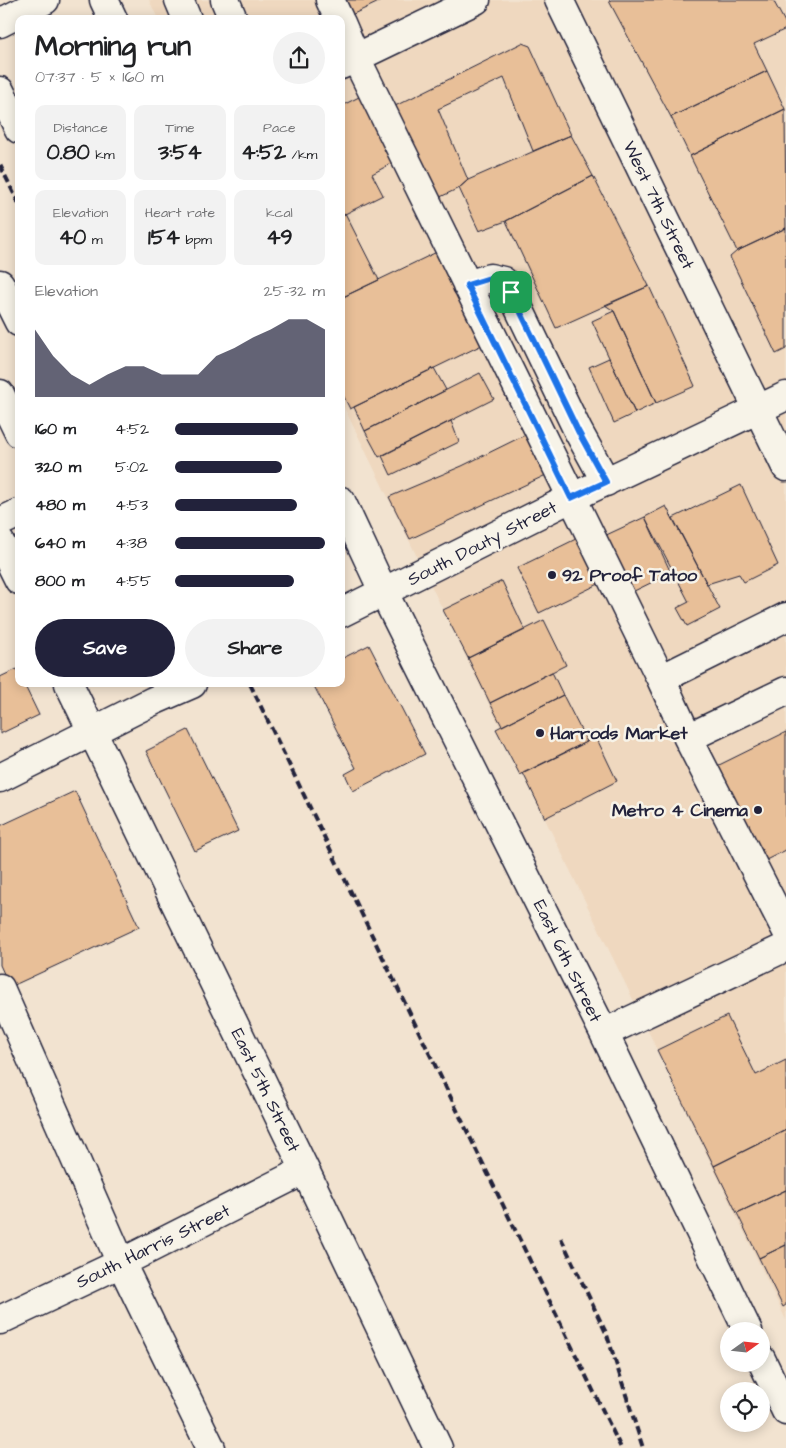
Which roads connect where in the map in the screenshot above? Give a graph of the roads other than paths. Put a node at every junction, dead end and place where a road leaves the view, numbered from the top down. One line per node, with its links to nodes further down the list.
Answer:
1 (104, 0): 8 (street)
2 (178, 0): 9 (street)
3 (225, 0): 10 (street)
4 (330, 0): 11 (street)
5 (476, 0): 14 (street)
6 (559, 0): 22 (street, West 7th Street)
7 (33, 3): 12 (street)
8 (110, 15)
9 (186, 15)
10 (231, 15)
11 (337, 15)
12 (0, 23)
13 (345, 42): 14 (street)
14 (349, 61): 18 (street)
15 (0, 91): 16 (street)
16 (15, 121)
17 (0, 284): 19 (street)
18 (467, 285): 25 (street); 26 (street)
19 (15, 314)
20 (0, 394): 23 (street)
21 (786, 396): 22 (street, South Douty Street)
22 (759, 409): 24 (street, West 7th Street); 25 (street, South Douty Street)
23 (15, 424)
24 (786, 467)
25 (606, 482): 26 (street, South Douty Street)
26 (571, 498): 32 (street, South Douty Street); 35 (street)
27 (345, 510): 32 (street, East 6th Street)
28 (15, 515): 29 (street)
29 (0, 522)
30 (0, 542): 31 (street)
31 (15, 572)
32 (384, 593): 33 (street, South Douty Street); 45 (street, East 6th Street)
33 (345, 611)
34 (786, 617): 35 (street)
35 (661, 679): 40 (street)
36 (70, 687): 39 (street, East 5th Street)
37 (186, 687): 39 (street)
38 (786, 691): 40 (street)
39 (92, 732): 41 (street); 46 (street, East 5th Street)
40 (688, 738): 42 (street)
41 (0, 778)
42 (786, 930)
43 (786, 947): 45 (street)
44 (0, 988): 47 (street)
45 (604, 1033): 49 (street, East 6th Street)
46 (305, 1170): 47 (street, South Harris Street); 53 (street, East 5th Street)
47 (121, 1263): 48 (street, South Harris Street); 52 (street)
48 (0, 1320)
49 (744, 1322)
50 (767, 1372): 51 (street)
51 (786, 1410)
52 (210, 1448)
53 (438, 1448)

